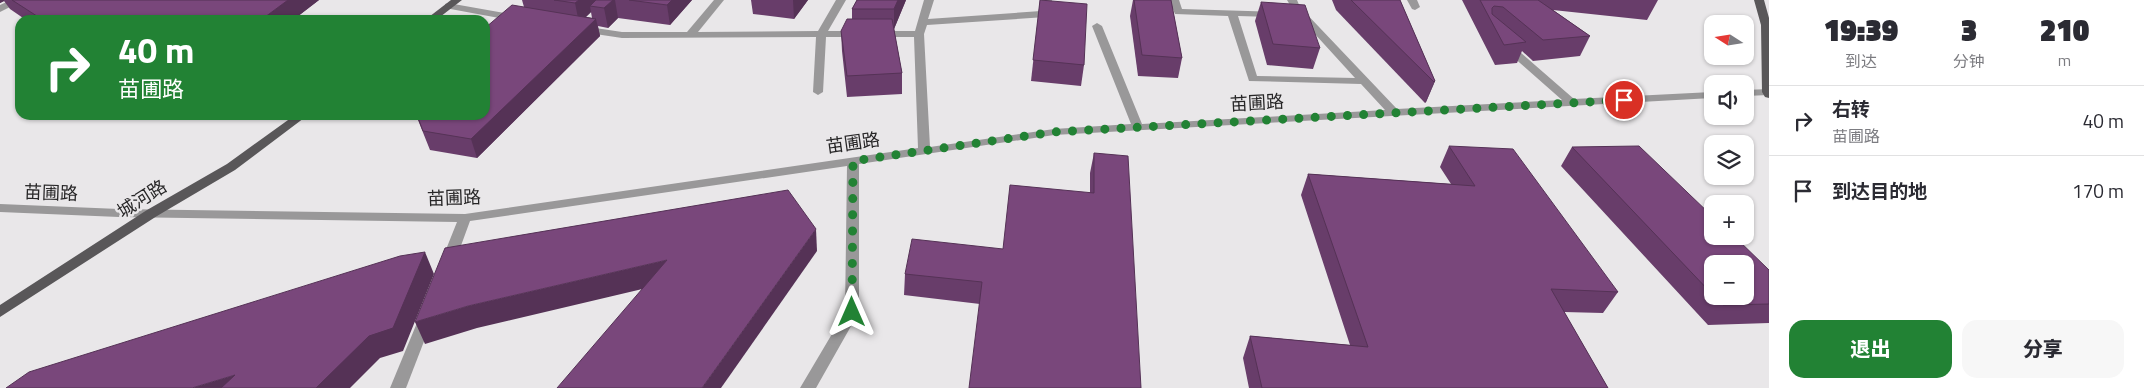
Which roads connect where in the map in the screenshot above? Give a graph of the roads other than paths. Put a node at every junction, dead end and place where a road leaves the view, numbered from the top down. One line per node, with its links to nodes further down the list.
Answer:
1 (19, 0): 10 (street)
2 (719, 0): 20 (street)
3 (841, 0): 18 (street)
4 (929, 0): 16 (street)
5 (1047, 0): 16 (street)
6 (1174, 0): 11 (street)
7 (1292, 0): 12 (street)
8 (1760, 0): 25 (main road)
9 (453, 3): 13 (main road); 15 (street)
10 (0, 9)
11 (1232, 13): 12 (street); 22 (street)
12 (1303, 14): 22 (street)
13 (437, 15)
14 (594, 17): 20 (street)
15 (525, 19)
16 (923, 22): 19 (street)
17 (1097, 26): 30 (street)
18 (821, 34): 19 (street); 20 (street); 23 (street)
19 (919, 34): 31 (street)
20 (690, 35)
21 (1496, 37): 27 (street)
22 (1365, 81): 28 (street)
23 (818, 92)
24 (1754, 93): 25 (street)
25 (1768, 94)
26 (1704, 95): 27 (street, 苗圃路)
27 (1572, 103): 28 (street, 苗圃路)
28 (1394, 113): 30 (street, 苗圃路)
29 (295, 120): 34 (main road, 城河路)
30 (1138, 127): 31 (street, 苗圃路)
31 (924, 151): 32 (street, 苗圃路)
32 (853, 161): 35 (street, 苗圃路); 40 (street)
33 (0, 208): 34 (street, 苗圃路)
34 (152, 213): 35 (street, 苗圃路); 38 (main road, 城河路)
35 (465, 218): 36 (street)
36 (444, 272)
37 (430, 307): 39 (street)
38 (0, 312)
39 (398, 388)
40 (808, 388)

